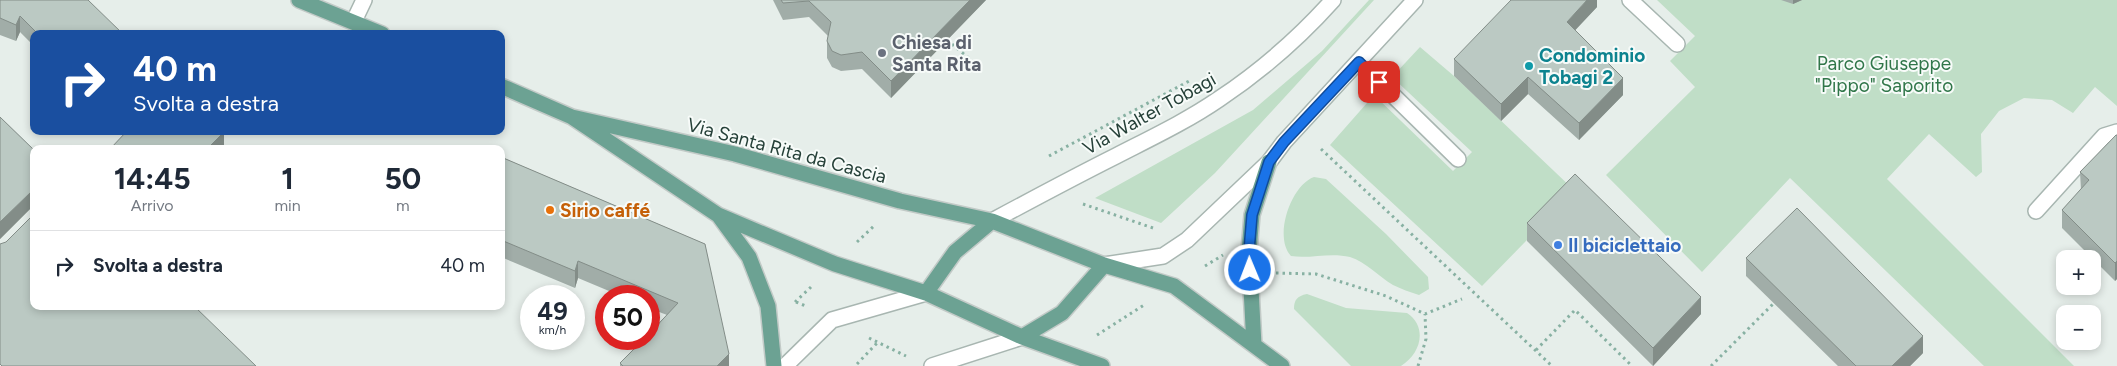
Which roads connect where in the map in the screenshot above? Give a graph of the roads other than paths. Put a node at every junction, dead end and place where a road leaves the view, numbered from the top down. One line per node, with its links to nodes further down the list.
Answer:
1 (299, 0): 6 (main road)
2 (364, 0): 6 (street)
3 (1333, 0): 17 (street, Via Walter Tobagi)
4 (1415, 0): 9 (street)
5 (1630, 0): 8 (street)
6 (354, 21): 7 (main road)
7 (373, 30)
8 (1677, 44)
9 (1359, 62): 13 (street); 14 (street)
10 (505, 88): 11 (main road, Via Santa Rita da Cascia)
11 (572, 117): 16 (main road, Via Santa Rita da Cascia); 17 (main road, Via Santa Rita da Cascia)
12 (2117, 132): 15 (street)
13 (1458, 159)
14 (1269, 162): 18 (street); 21 (main road)
15 (2036, 211)
16 (718, 215): 19 (main road, Via Santa Rita da Cascia); 23 (main road)
17 (992, 221): 18 (main road, Via Santa Rita da Cascia); 19 (main road)
18 (1104, 265): 20 (main road); 21 (main road)
19 (926, 293): 20 (main road, Via Santa Rita da Cascia); 24 (street)
20 (1022, 337): 22 (main road); 25 (street)
21 (1254, 345): 27 (main road)
22 (1081, 362): 26 (main road)
23 (774, 366)
24 (785, 366)
25 (932, 366)
26 (1102, 366)
27 (1282, 366)

